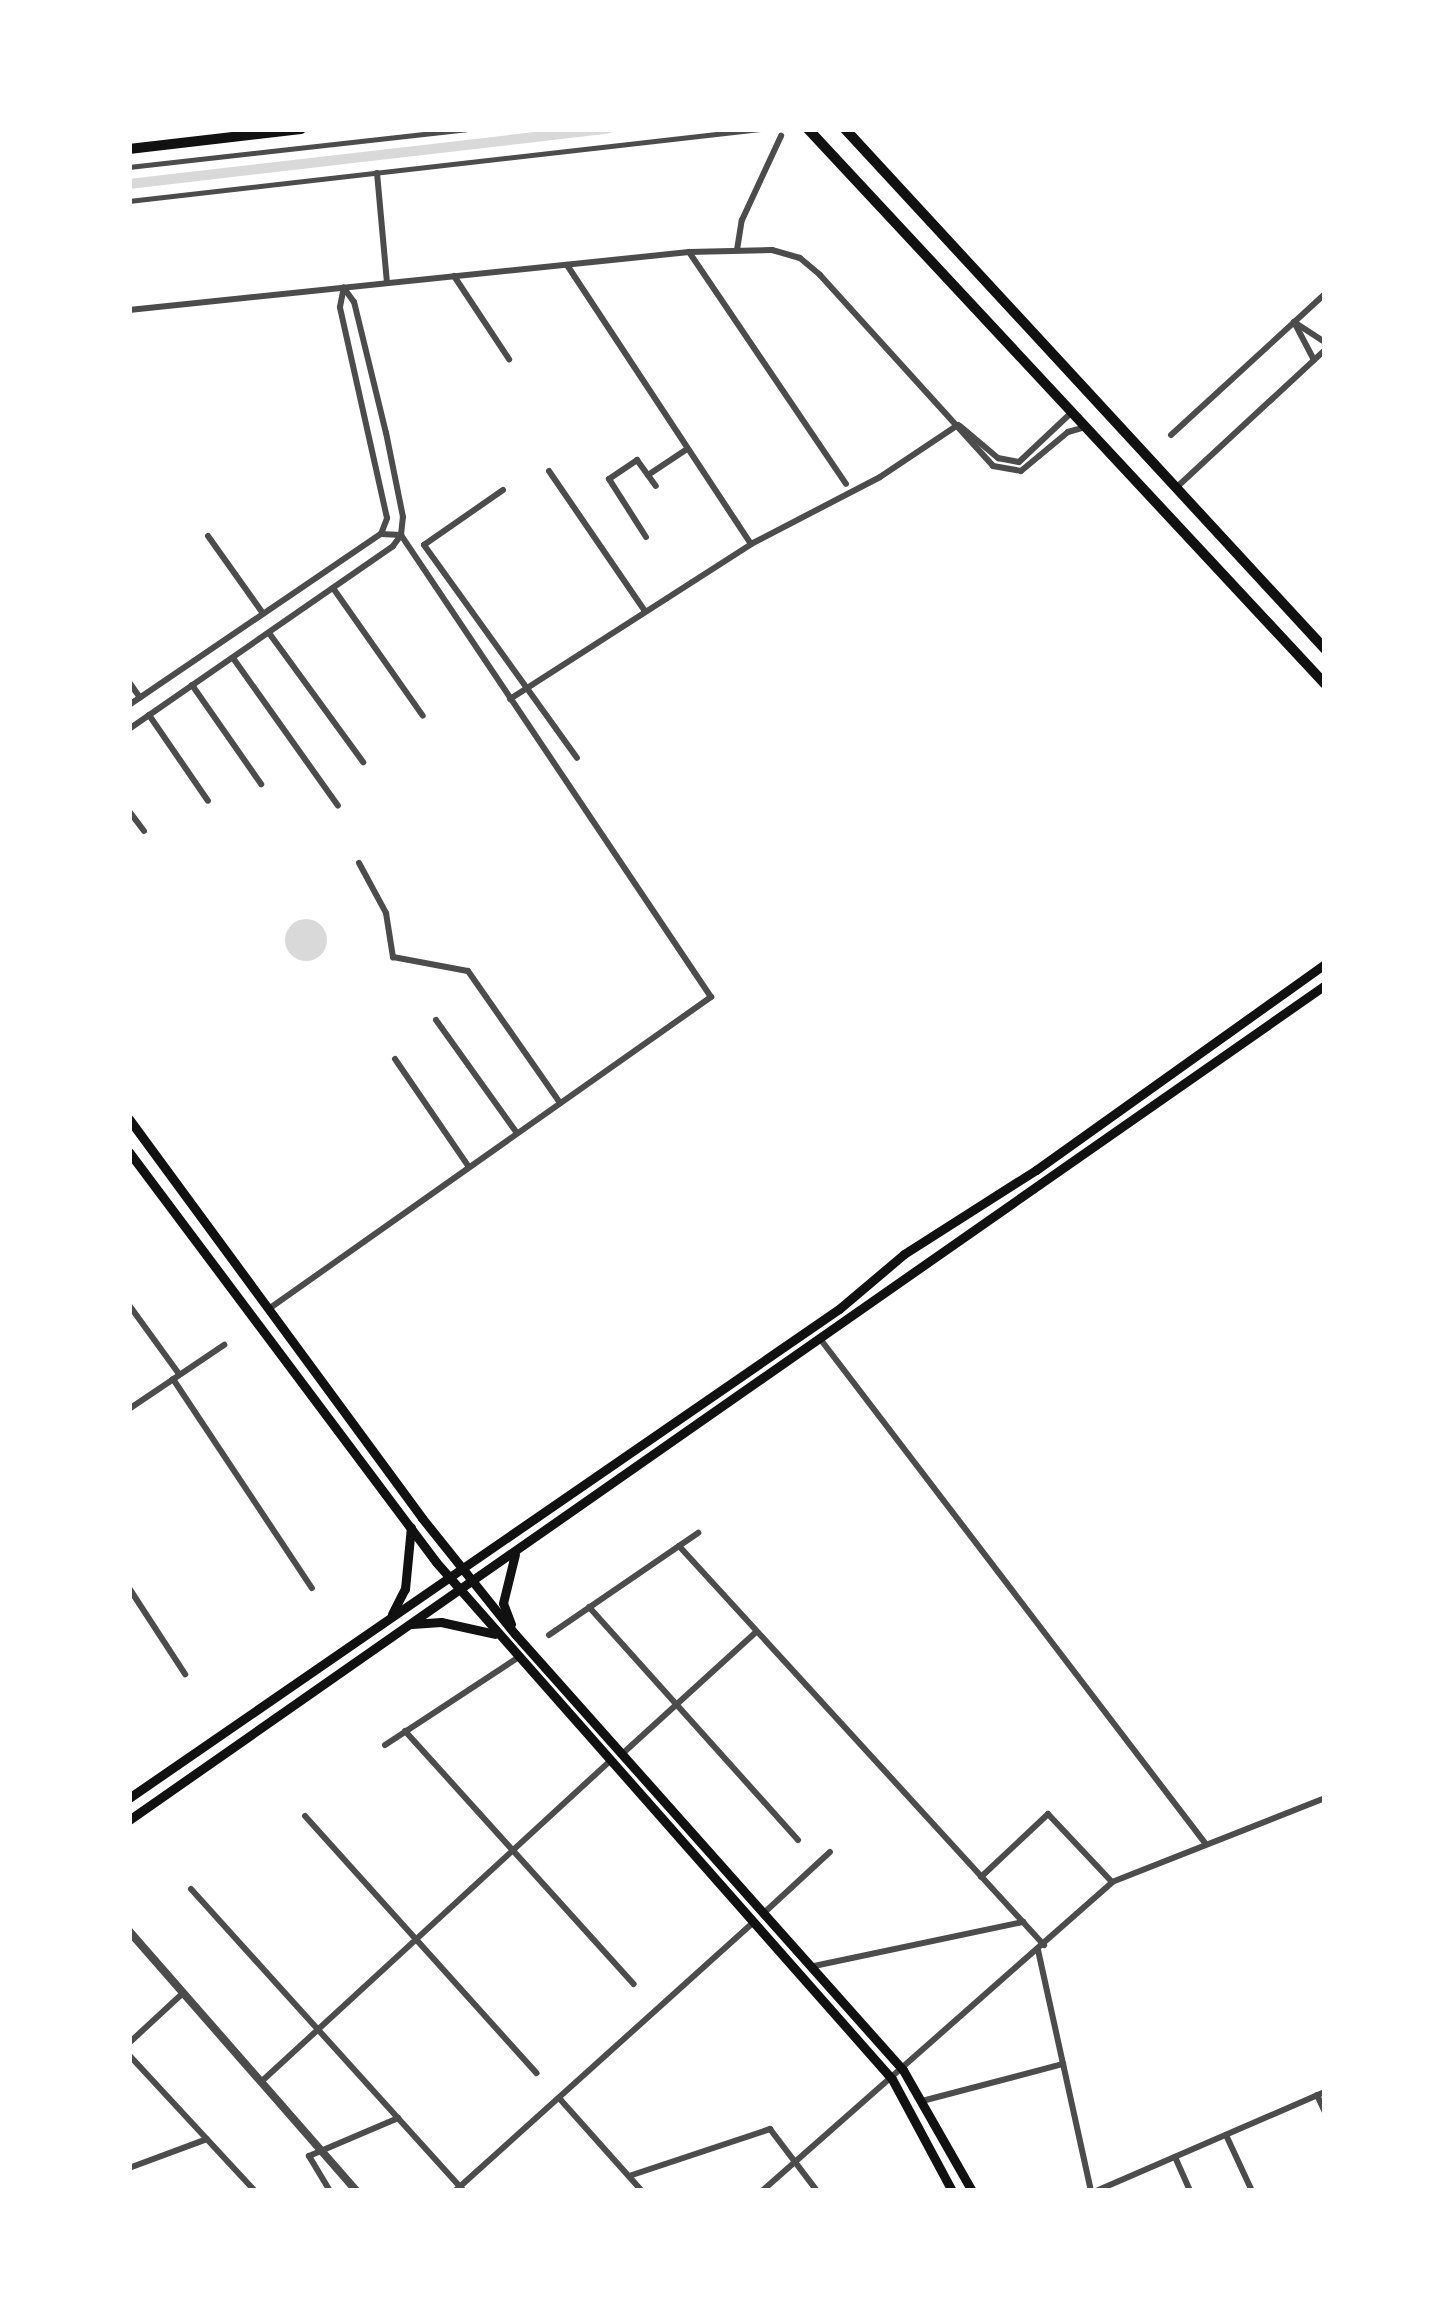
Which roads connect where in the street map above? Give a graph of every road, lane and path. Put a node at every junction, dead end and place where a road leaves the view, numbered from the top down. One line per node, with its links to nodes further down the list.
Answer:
1 (302, 129): 8 (main road)
2 (466, 129): 9 (street)
3 (760, 129): 10 (street)
4 (772, 129): 7 (street)
5 (808, 129): 24 (main road)
6 (845, 129): 33 (main road)
7 (781, 136): 12 (street)
8 (129, 149)
9 (129, 167)
10 (377, 173): 11 (street); 16 (street)
11 (129, 201)
12 (737, 250): 13 (street); 25 (street)
13 (689, 252): 14 (street); 31 (street)
14 (567, 265): 15 (street); 28 (street)
15 (454, 276): 16 (street); 22 (street)
16 (387, 282): 17 (street)
17 (344, 287): 19 (street); 35 (street); 36 (street)
18 (1325, 294): 20 (street)
19 (129, 310)
20 (1294, 322): 21 (street); 23 (street); 27 (street)
21 (1325, 346): 23 (street)
22 (509, 359)
23 (1314, 360): 33 (street)
24 (1072, 410): 25 (street); 26 (main road)
25 (958, 424): 26 (street); 39 (street)
26 (1088, 426): 47 (main road)
27 (1171, 435)
28 (688, 449): 30 (street); 39 (street)
29 (549, 472): 41 (street)
30 (648, 476): 32 (street); 38 (street)
31 (846, 484)
32 (656, 486)
33 (1175, 489): 44 (main road)
34 (503, 490): 49 (street)
35 (382, 534): 36 (street); 42 (street)
36 (400, 535): 40 (street); 50 (street)
37 (208, 536): 42 (street)
38 (646, 537)
39 (751, 544): 41 (street)
40 (333, 588): 43 (street); 54 (street)
41 (645, 611): 49 (street)
42 (262, 612): 51 (street)
43 (269, 633): 45 (street); 57 (street)
44 (1325, 649)
45 (232, 658): 48 (street); 60 (street)
46 (129, 682): 51 (street)
47 (1325, 684)
48 (192, 685): 53 (street); 58 (street)
49 (526, 688): 50 (street); 56 (street)
50 (507, 695): 68 (street)
51 (140, 698): 52 (street)
52 (129, 705)
53 (149, 715): 55 (street); 59 (street)
54 (423, 716)
55 (129, 729)
56 (577, 758)
57 (363, 762)
58 (261, 784)
59 (208, 801)
60 (338, 806)
61 (129, 811): 62 (street)
62 (144, 831)
63 (358, 862): 68 (street)
64 (1325, 964): 73 (main road)
65 (1325, 985): 74 (main road)
66 (436, 1020): 70 (street)
67 (395, 1059): 72 (street)
68 (560, 1103): 70 (street)
69 (129, 1119): 76 (main road)
70 (517, 1133): 72 (street)
71 (129, 1152): 81 (main road)
72 (469, 1167): 76 (street)
73 (904, 1254): 74 (main road); 85 (main road)
74 (918, 1273): 77 (main road)
75 (129, 1305): 79 (street)
76 (270, 1308): 85 (main road)
77 (820, 1340): 84 (main road); 110 (street)
78 (224, 1345): 79 (street)
79 (176, 1377): 80 (street); 89 (street)
80 (129, 1409)
81 (411, 1526): 86 (main road); 92 (main road)
82 (698, 1533): 83 (street)
83 (679, 1546): 91 (street); 94 (street)
84 (516, 1551): 87 (main road); 96 (main road)
85 (461, 1567): 86 (main road); 87 (main road)
86 (448, 1576): 90 (main road); 92 (main road)
87 (472, 1581): 90 (main road); 96 (main road)
88 (129, 1588): 99 (street)
89 (312, 1588)
90 (460, 1590): 93 (main road); 95 (main road)
91 (589, 1607): 97 (street); 100 (street)
92 (389, 1618): 105 (main road)
93 (412, 1624): 95 (main road); 108 (main road)
94 (757, 1631): 100 (street); 113 (street)
95 (495, 1634): 98 (main road)
96 (515, 1634): 103 (main road)
97 (549, 1635)
98 (516, 1659): 101 (street); 104 (main road)
99 (185, 1674)
100 (676, 1704): 103 (street); 109 (street)
101 (405, 1731): 102 (street); 111 (street)
102 (385, 1745)
103 (621, 1755): 116 (main road)
104 (608, 1763): 111 (street); 117 (main road)
105 (129, 1798)
106 (1325, 1798): 110 (street)
107 (305, 1816): 120 (street)
108 (129, 1820)
109 (797, 1840)
110 (1205, 1843): 114 (street)
111 (514, 1851): 120 (street); 123 (street)
112 (830, 1852): 116 (street)
113 (981, 1877): 114 (street); 118 (street)
114 (1112, 1882): 121 (street)
115 (191, 1889): 125 (street)
116 (766, 1911): 122 (main road)
117 (754, 1922): 131 (main road); 134 (street)
118 (1022, 1922): 121 (street); 122 (street)
119 (129, 1931): 124 (street)
120 (417, 1940): 125 (street); 130 (street)
121 (1041, 1948): 128 (street); 129 (street)
122 (814, 1966): 129 (main road)
123 (634, 1984)
124 (183, 1993): 126 (street); 132 (street)
125 (318, 2030): 132 (street); 137 (street)
126 (129, 2044)
127 (129, 2055): 139 (street)
128 (1063, 2064): 135 (street); 154 (street)
129 (903, 2070): 131 (street); 135 (main road)
130 (536, 2073)
131 (892, 2078): 142 (street); 152 (main road)
132 (261, 2081): 140 (street)
133 (1321, 2093): 136 (street); 138 (street)
134 (559, 2098): 144 (street); 145 (street)
135 (922, 2101): 153 (main road)
136 (1325, 2112)
137 (398, 2117): 140 (street); 145 (street)
138 (1226, 2134): 141 (street); 156 (street)
139 (207, 2139): 143 (street); 146 (street)
140 (321, 2150): 147 (street); 148 (street)
141 (1175, 2157): 154 (street); 155 (street)
142 (795, 2163): 144 (street); 150 (street); 151 (street)
143 (129, 2168)
144 (629, 2176): 149 (street)
145 (460, 2190)
146 (255, 2191)
147 (330, 2191)
148 (357, 2191)
149 (642, 2191)
150 (762, 2191)
151 (817, 2191)
152 (952, 2191)
153 (972, 2191)
154 (1094, 2191)
155 (1190, 2191)
156 (1252, 2191)

